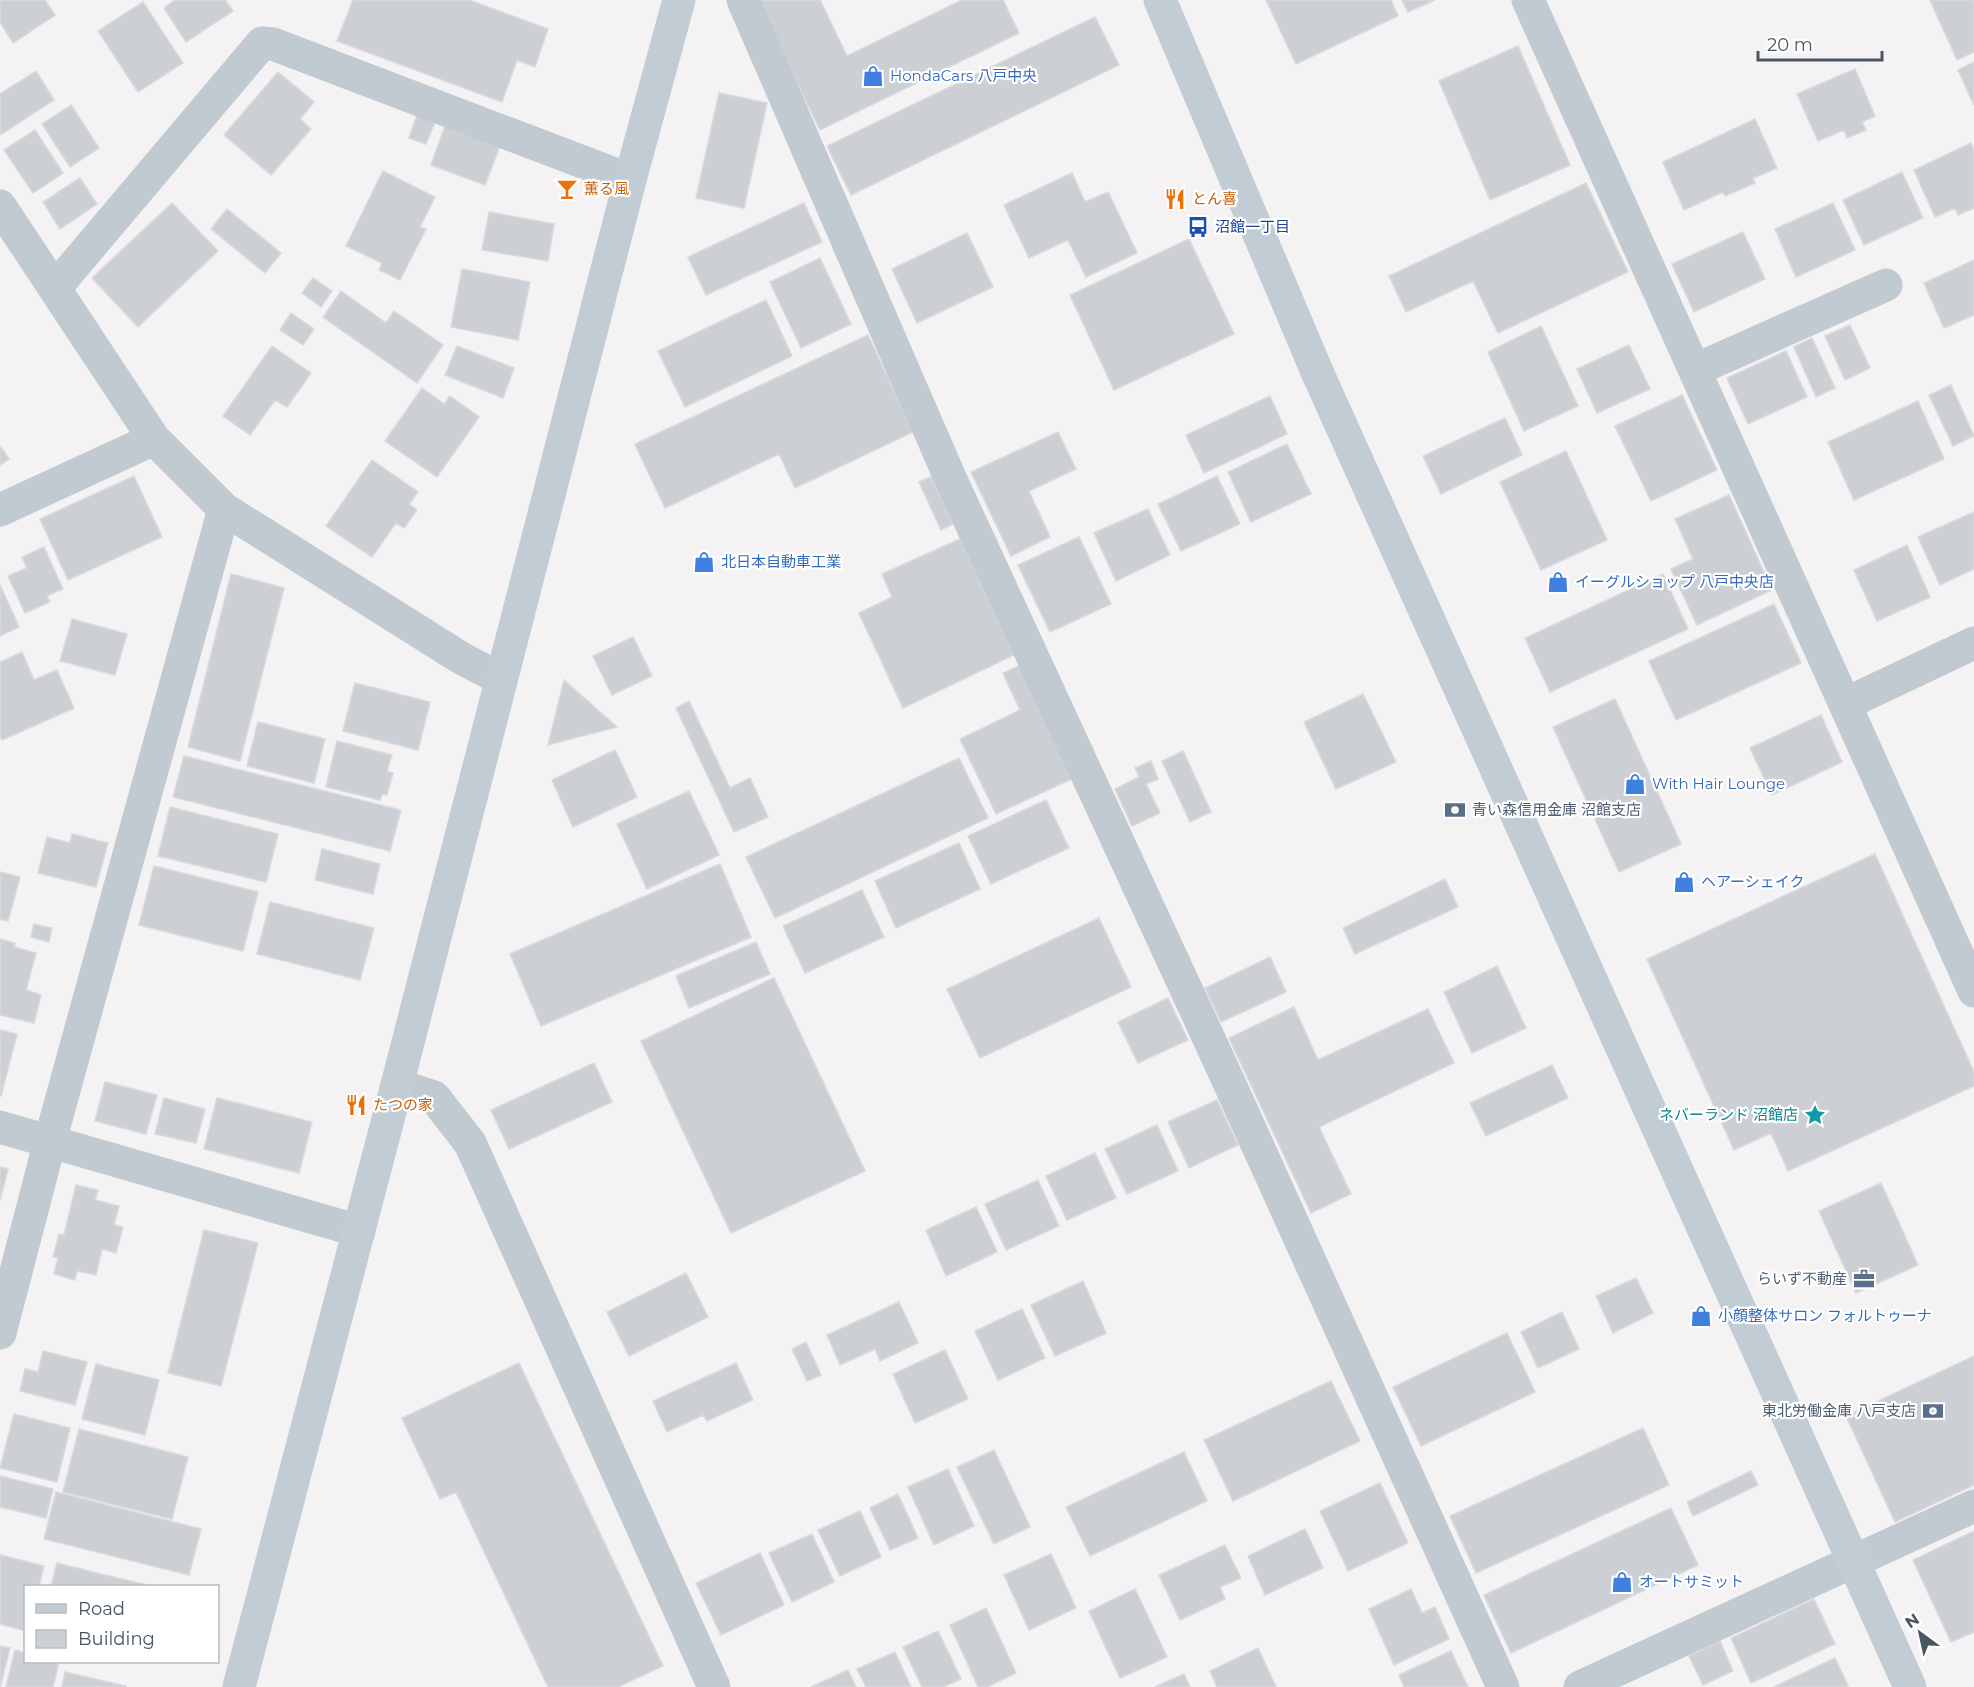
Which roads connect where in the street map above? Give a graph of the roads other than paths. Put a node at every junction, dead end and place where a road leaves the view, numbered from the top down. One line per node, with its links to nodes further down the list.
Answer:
1 (679, 0): 5 (street)
2 (743, 0): 26 (street)
3 (1160, 0): 23 (street)
4 (1528, 0): 9 (street)
5 (630, 180): 8 (street); 14 (street)
6 (0, 206): 8 (street)
7 (1886, 285): 9 (street)
8 (55, 288): 10 (street)
9 (1695, 370): 15 (street)
10 (154, 439): 11 (street); 12 (street)
11 (224, 509): 14 (street); 19 (street)
12 (0, 510)
13 (1974, 643): 15 (street)
14 (501, 679): 17 (street)
15 (1845, 704): 16 (street)
16 (1974, 991)
17 (397, 1085): 20 (street); 25 (street)
18 (0, 1127): 19 (street)
19 (50, 1141): 20 (street); 21 (street)
20 (359, 1231): 24 (street)
21 (0, 1333)
22 (1974, 1506): 23 (street)
23 (1852, 1563): 27 (street); 28 (street)
24 (239, 1687)
25 (714, 1687)
26 (1503, 1687)
27 (1580, 1687)
28 (1910, 1687)

